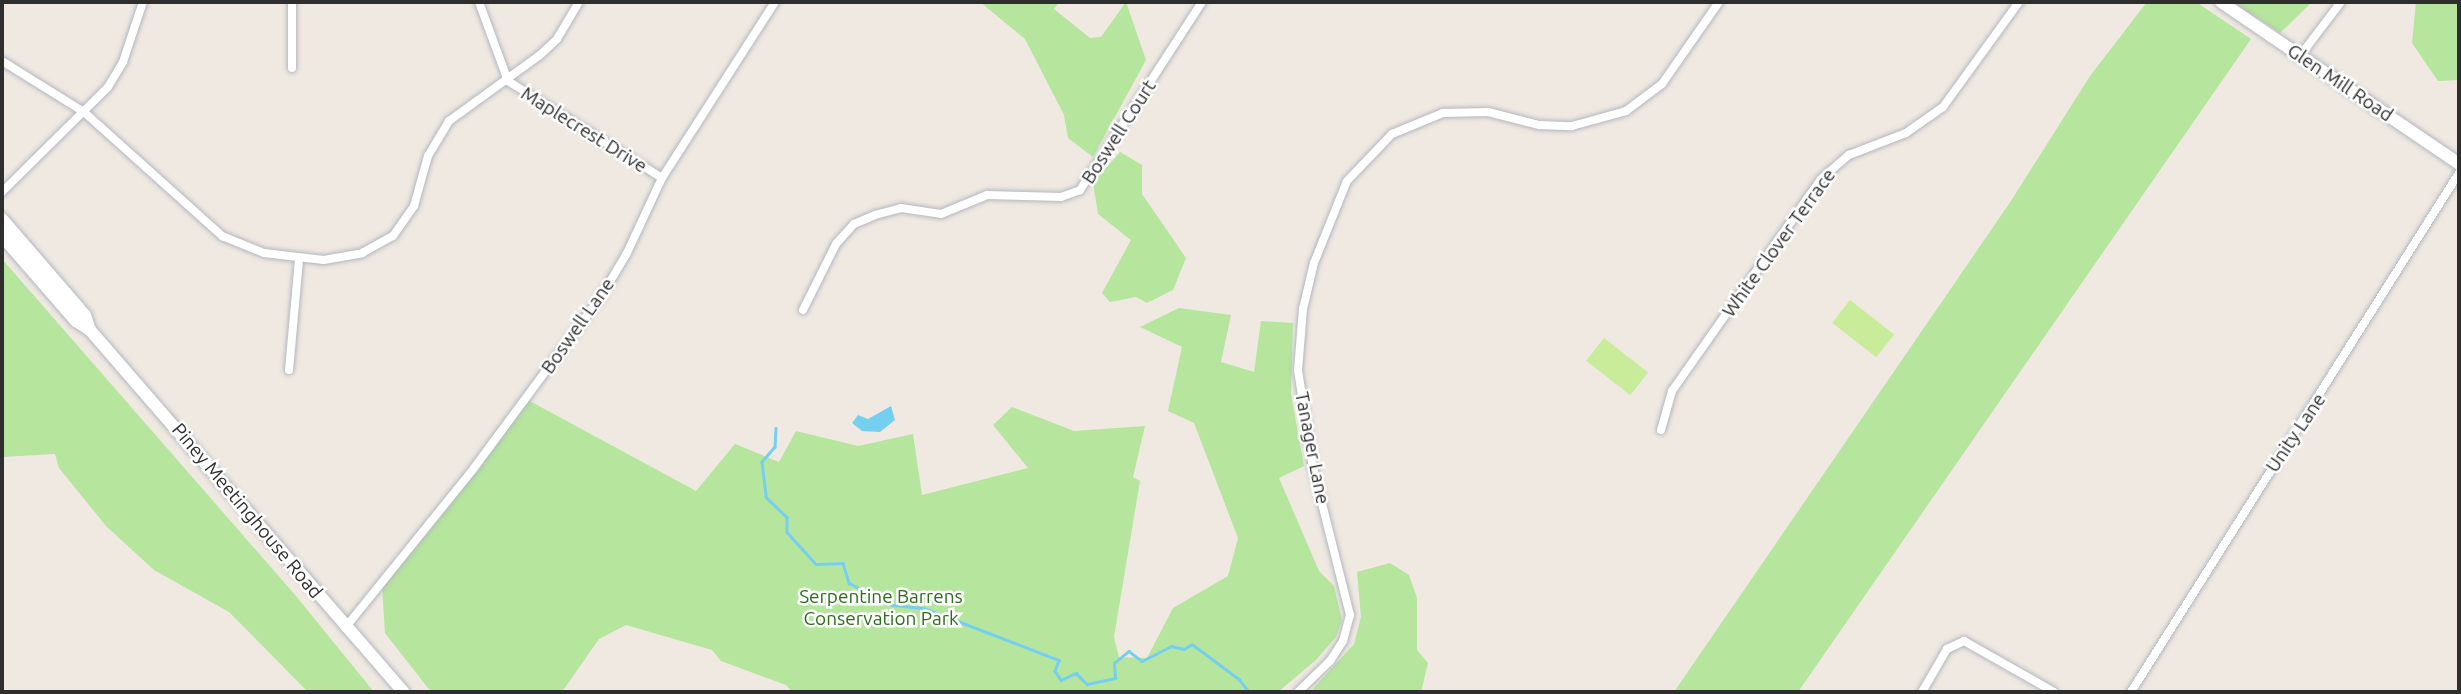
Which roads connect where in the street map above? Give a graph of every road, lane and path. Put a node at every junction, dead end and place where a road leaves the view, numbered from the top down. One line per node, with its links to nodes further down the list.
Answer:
1 (143, 2): 15 (street)
2 (292, 2): 13 (street)
3 (479, 2): 14 (street, Maplecrest Drive)
4 (579, 2): 14 (street)
5 (775, 2): 18 (street, Boswell Lane)
6 (1202, 2): 23 (street, Boswell Court)
7 (1719, 2): 29 (street, Tanager Lane)
8 (2019, 2): 26 (street, White Clover Terrace)
9 (2221, 2): 11 (main road, Glen Mill Road)
10 (2341, 2): 11 (street)
11 (2300, 56): 16 (main road, Glen Mill Road)
12 (2, 61): 15 (street)
13 (292, 68)
14 (508, 80): 18 (street, Maplecrest Drive); 22 (street)
15 (84, 112): 19 (street); 22 (street)
16 (2459, 164)
17 (2459, 173): 32 (street, Unity Lane)
18 (662, 178): 27 (street, Boswell Lane)
19 (2, 192)
20 (2, 219): 24 (main road, Piney Meetinghouse Road)
21 (2, 236): 24 (main road, Piney Meetinghouse Road)
22 (299, 260): 25 (street)
23 (803, 310)
24 (90, 330): 27 (main road, Piney Meetinghouse Road)
25 (289, 370)
26 (1661, 430)
27 (345, 628): 28 (main road, Piney Meetinghouse Road)
28 (404, 692)
29 (1298, 692)
30 (1922, 692): 31 (street)
31 (2054, 692)
32 (2132, 692)

